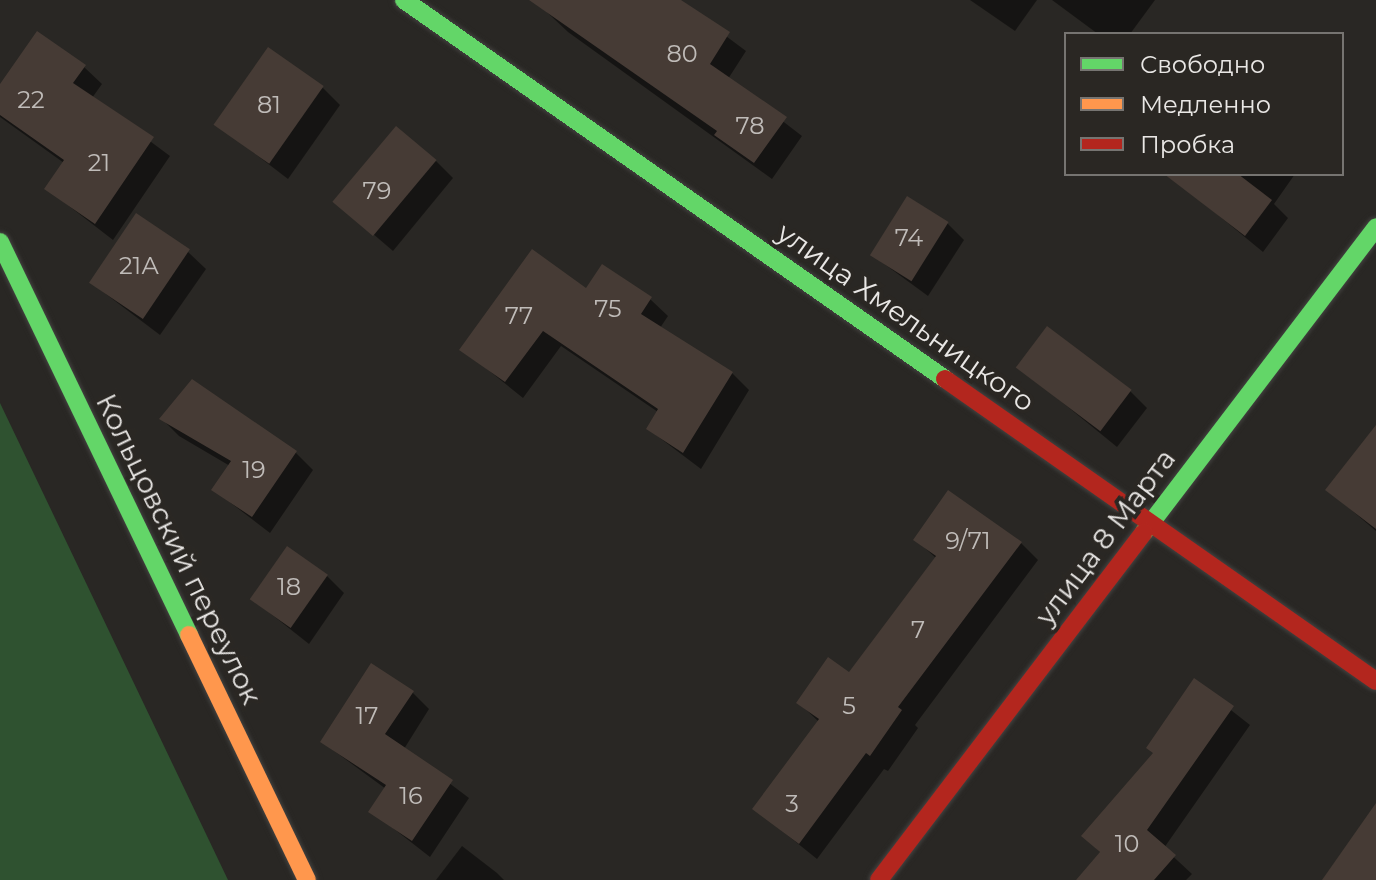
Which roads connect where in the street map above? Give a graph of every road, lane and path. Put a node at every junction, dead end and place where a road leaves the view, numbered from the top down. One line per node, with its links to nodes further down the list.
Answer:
1 (404, 0): 4 (street, улица Хмельницкого)
2 (1376, 227): 4 (street, улица 8 Марта)
3 (0, 242): 6 (street, Кольцовский переулок)
4 (1151, 523): 5 (street, улица Хмельницкого); 7 (street, улица 8 Марта)
5 (1376, 681)
6 (307, 880)
7 (879, 880)

